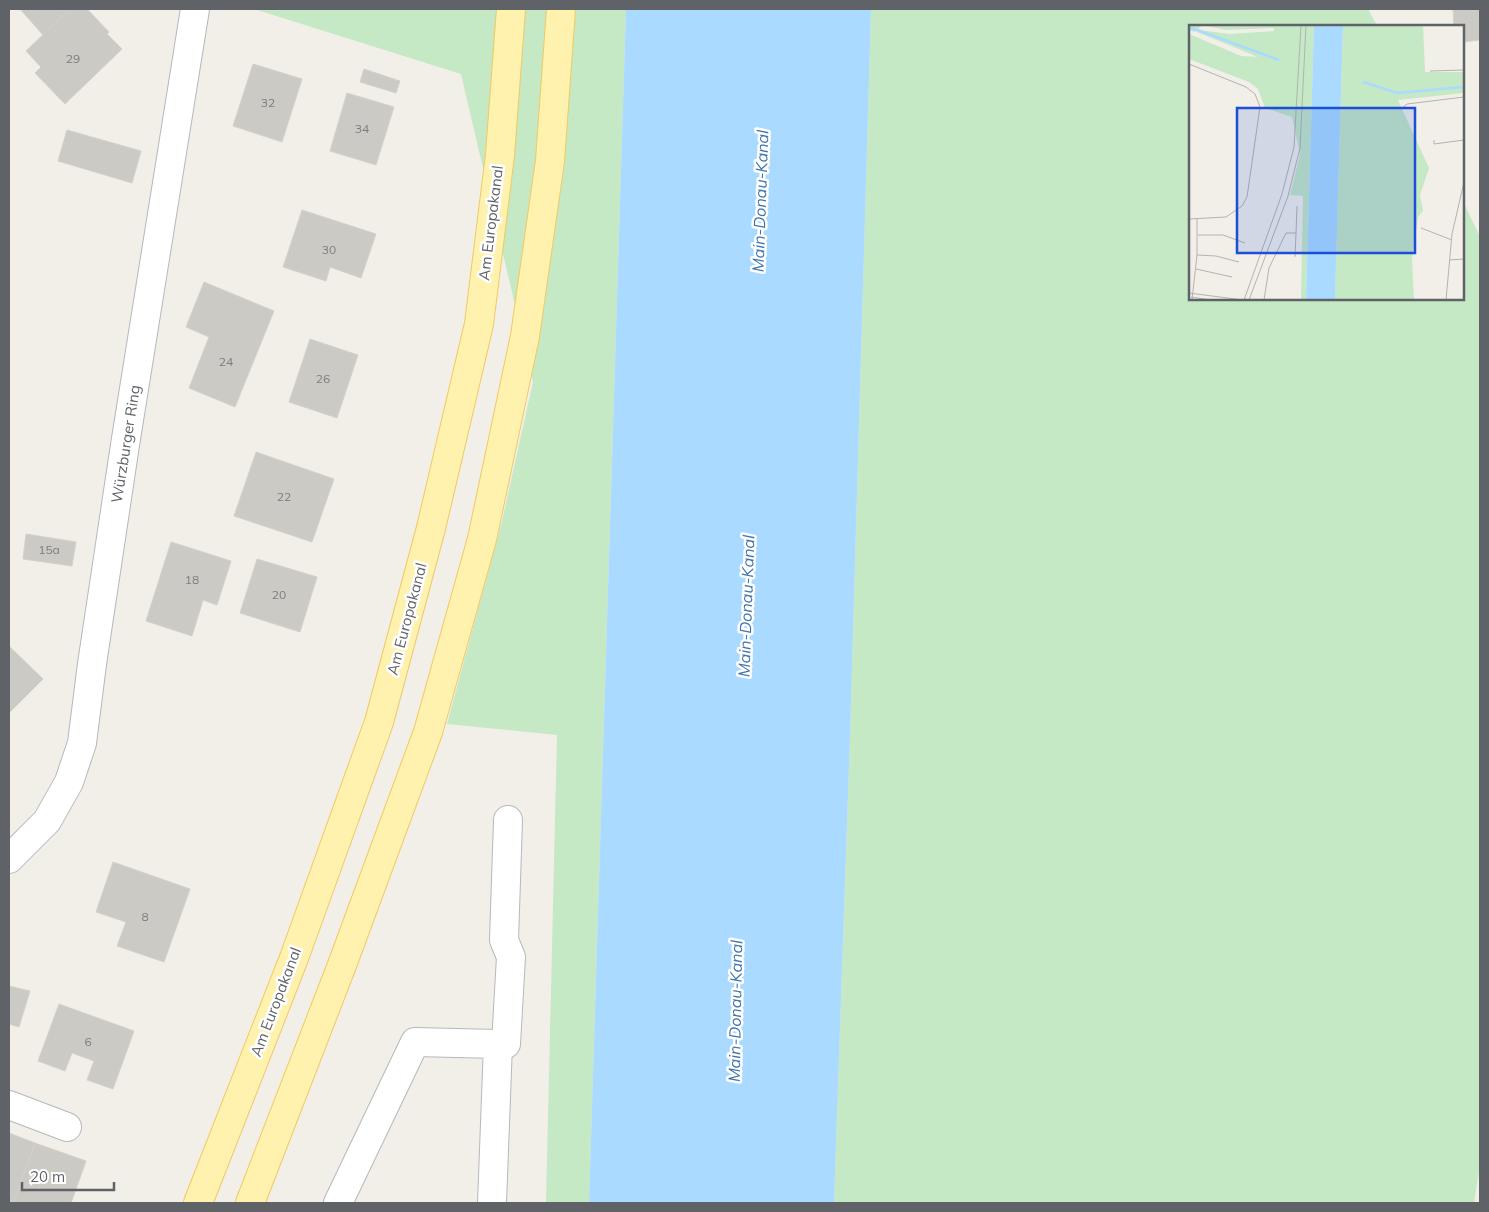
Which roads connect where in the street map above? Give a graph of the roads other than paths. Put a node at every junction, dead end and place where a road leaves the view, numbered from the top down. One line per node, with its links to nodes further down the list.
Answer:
1 (195, 9): 5 (street, Würzburger Ring)
2 (511, 9): 9 (main road, Am Europakanal)
3 (561, 9): 10 (main road)
4 (508, 820): 6 (street)
5 (9, 859)
6 (498, 1044): 11 (street); 12 (street)
7 (9, 1105): 8 (street)
8 (67, 1126)
9 (198, 1203)
10 (250, 1203)
11 (338, 1203)
12 (492, 1203)

